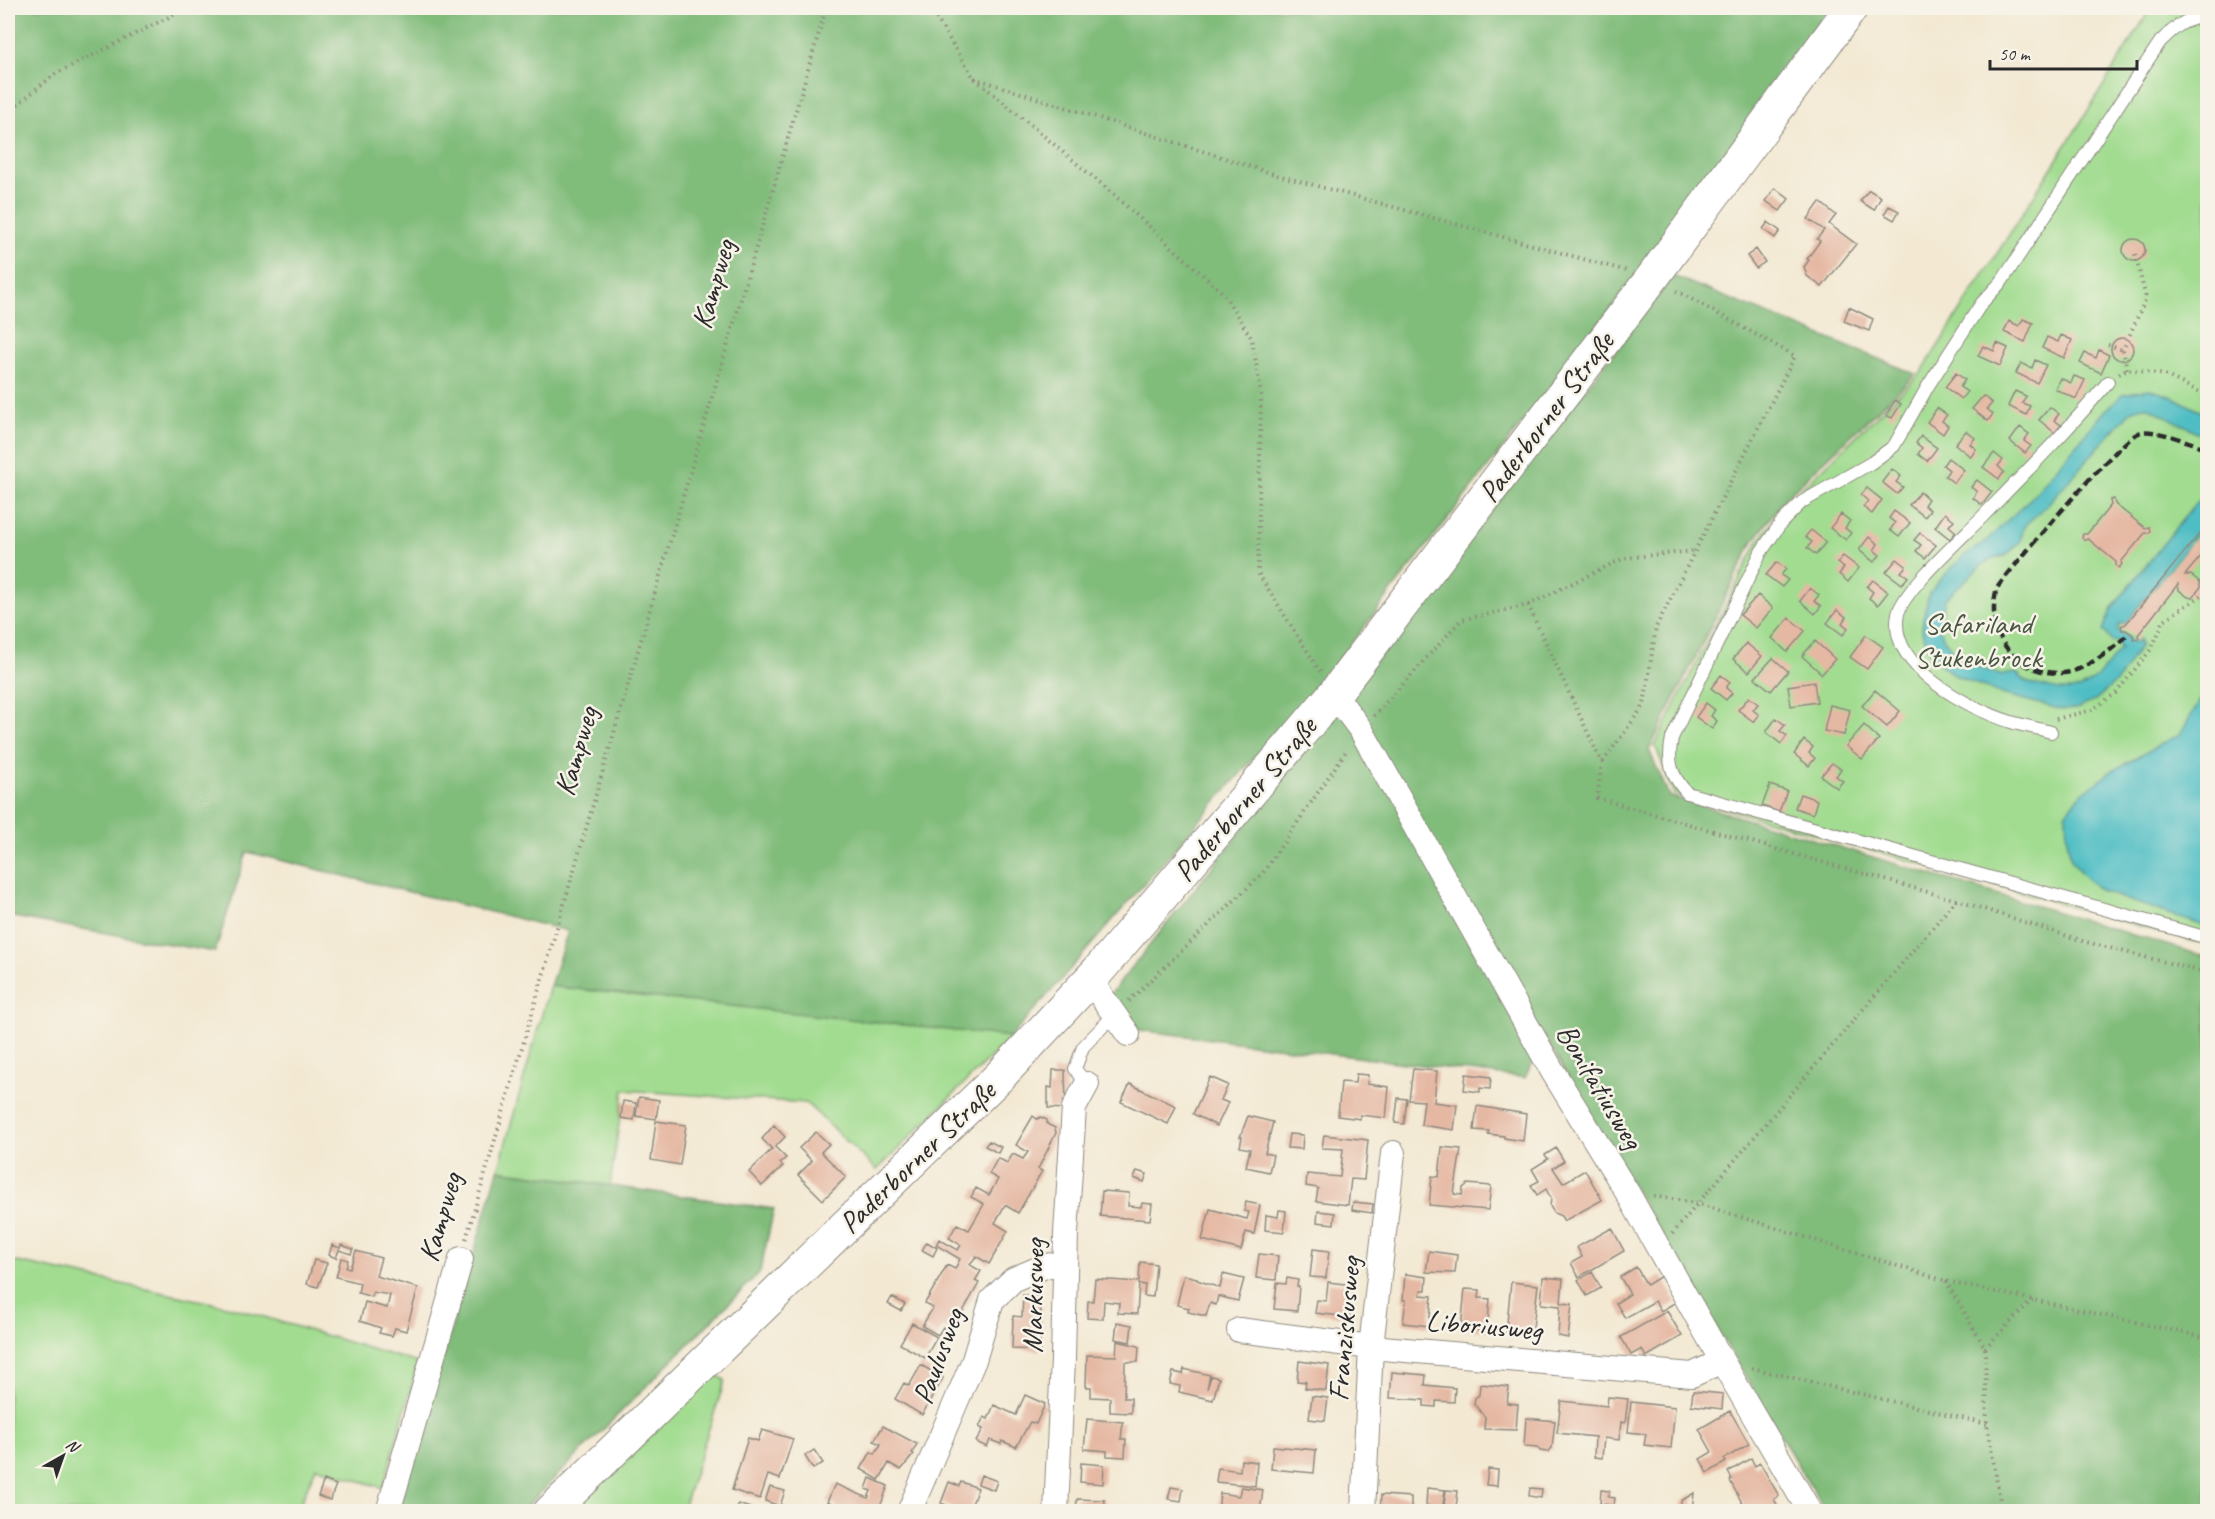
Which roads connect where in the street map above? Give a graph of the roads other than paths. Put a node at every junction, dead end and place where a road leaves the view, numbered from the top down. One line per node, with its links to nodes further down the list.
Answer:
1 (1851, 8): 4 (main road, Paderborner Straße)
2 (2208, 16): 6 (lane)
3 (2108, 382): 5 (lane)
4 (1334, 694): 7 (main road, Paderborner Straße); 16 (street, Bonifatiusweg)
5 (2050, 732)
6 (2208, 938)
7 (1090, 980): 8 (street); 18 (main road, Paderborner Straße)
8 (1114, 1015): 9 (street); 10 (lane)
9 (1128, 1034)
10 (1087, 1084): 13 (street, Markusweg)
11 (1393, 1153): 15 (street, Franziskusweg)
12 (461, 1259): 17 (street, Kampweg)
13 (1065, 1263): 19 (street, Paulusweg); 20 (street, Markusweg)
14 (1239, 1330): 15 (street, Liboriusweg)
15 (1371, 1347): 16 (street, Liboriusweg); 21 (street, Franziskusweg)
16 (1722, 1361): 22 (street, Bonifatiusweg)
17 (388, 1512)
18 (549, 1512)
19 (909, 1512)
20 (1056, 1512)
21 (1363, 1512)
22 (1810, 1512)

